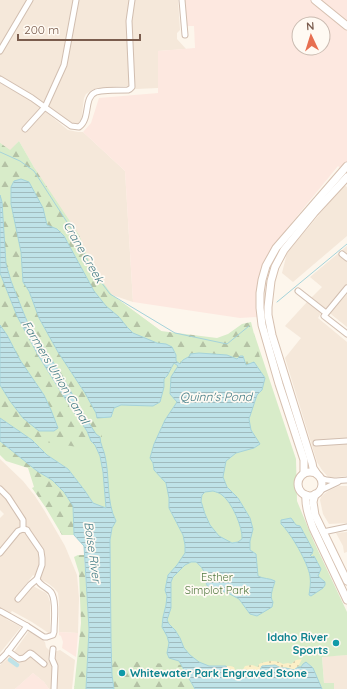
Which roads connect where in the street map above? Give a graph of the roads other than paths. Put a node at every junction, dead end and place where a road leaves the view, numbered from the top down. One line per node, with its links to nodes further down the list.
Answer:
1 (30, 0): 8 (street)
2 (76, 0): 10 (street)
3 (132, 0): 10 (street)
4 (182, 0): 7 (street)
5 (315, 0): 6 (street)
6 (347, 26)
7 (185, 35)
8 (0, 51)
9 (0, 79): 10 (street)
10 (45, 107): 11 (street)
11 (25, 128)
12 (347, 166): 22 (street)
13 (346, 179): 23 (street)
14 (342, 254): 15 (street)
15 (347, 258)
16 (347, 288): 18 (street)
17 (298, 291): 18 (street)
18 (325, 315): 19 (street)
19 (347, 334)
20 (347, 440): 21 (street)
21 (316, 443)
22 (304, 473): 23 (street); 28 (street)
23 (319, 476): 25 (street); 27 (street)
24 (347, 480): 25 (street)
25 (338, 482): 27 (street)
26 (0, 489): 30 (street)
27 (317, 493): 28 (street); 31 (street)
28 (306, 495): 36 (street)
29 (347, 527): 31 (street)
30 (24, 529): 32 (street); 33 (street)
31 (323, 532): 34 (street)
32 (0, 553)
33 (37, 579): 35 (street); 38 (street)
34 (347, 581)
35 (18, 600)
36 (347, 600)
37 (1, 613): 38 (street)
38 (27, 626): 40 (street)
39 (53, 649): 43 (street)
40 (8, 651): 41 (street); 42 (street)
41 (0, 660)
42 (44, 664)
43 (54, 689)

